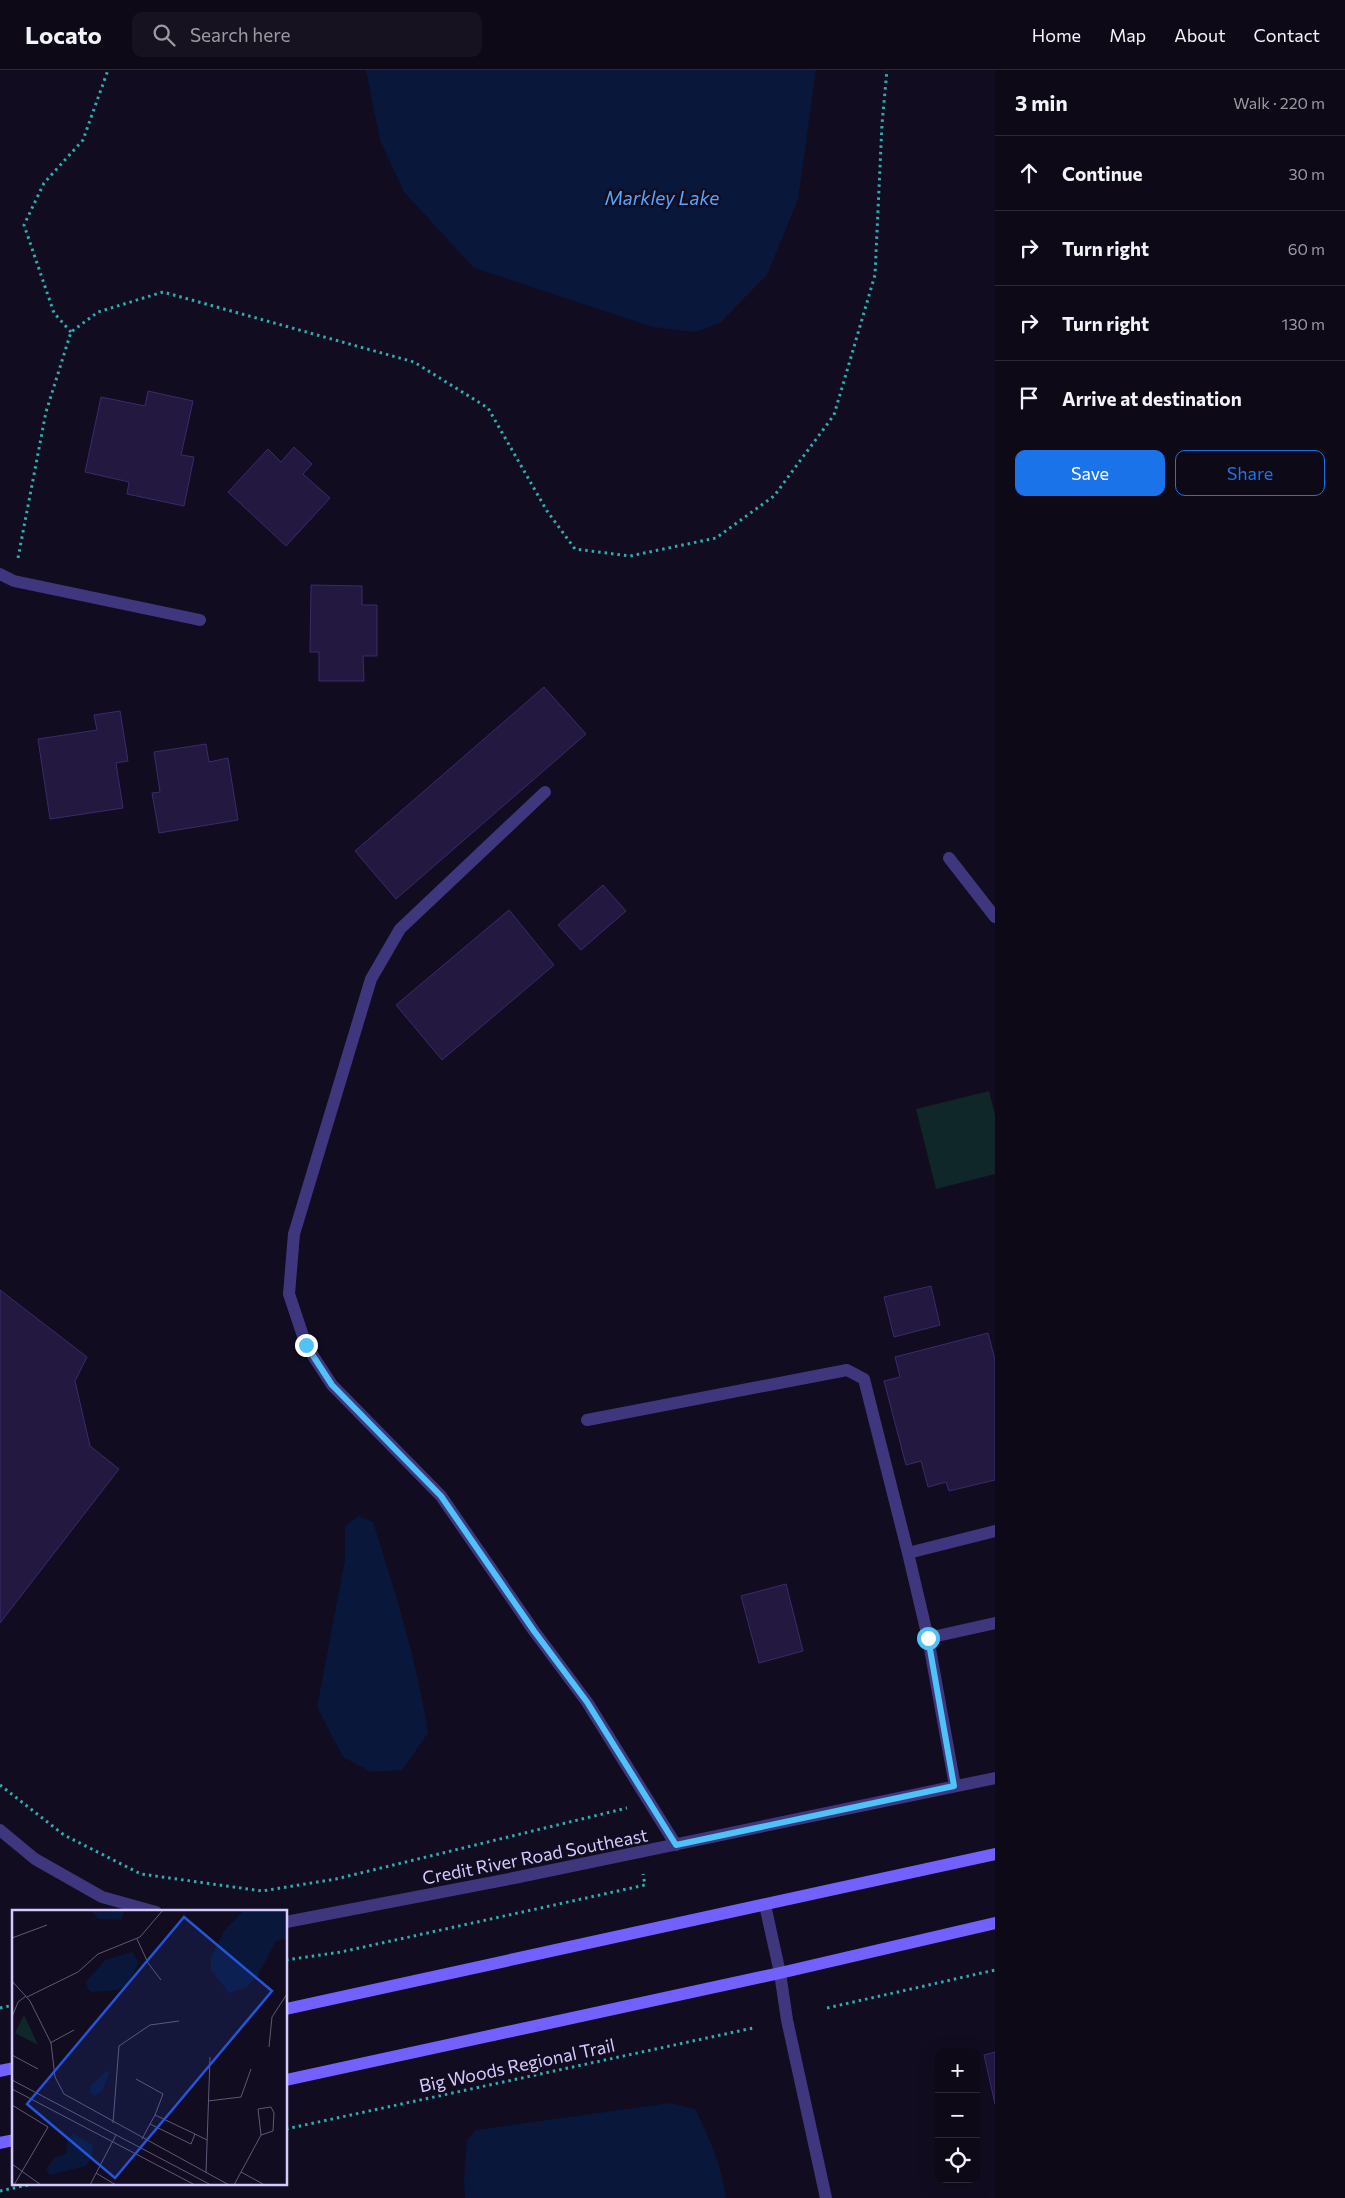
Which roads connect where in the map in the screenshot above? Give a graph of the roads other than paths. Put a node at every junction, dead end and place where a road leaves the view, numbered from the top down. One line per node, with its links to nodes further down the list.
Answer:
1 (0, 574): 2 (street)
2 (200, 620)
3 (545, 792): 14 (street)
4 (949, 858): 5 (street)
5 (995, 917)
6 (588, 1420): 8 (street)
7 (995, 1531): 8 (street)
8 (908, 1553): 10 (street)
9 (995, 1623): 10 (street)
10 (928, 1638): 12 (street)
11 (995, 1778): 12 (street, Credit River Road Southeast)
12 (954, 1786): 14 (street, Credit River Road Southeast)
13 (0, 1830): 17 (street)
14 (676, 1845): 18 (street, Credit River Road Southeast)
15 (995, 1854): 16 (main road)
16 (765, 1905): 20 (street); 21 (main road)
17 (149, 1910)
18 (288, 1922)
19 (995, 1923): 20 (main road)
20 (780, 1973): 22 (main road); 23 (street)
21 (288, 2008)
22 (288, 2080)
23 (826, 2198)

